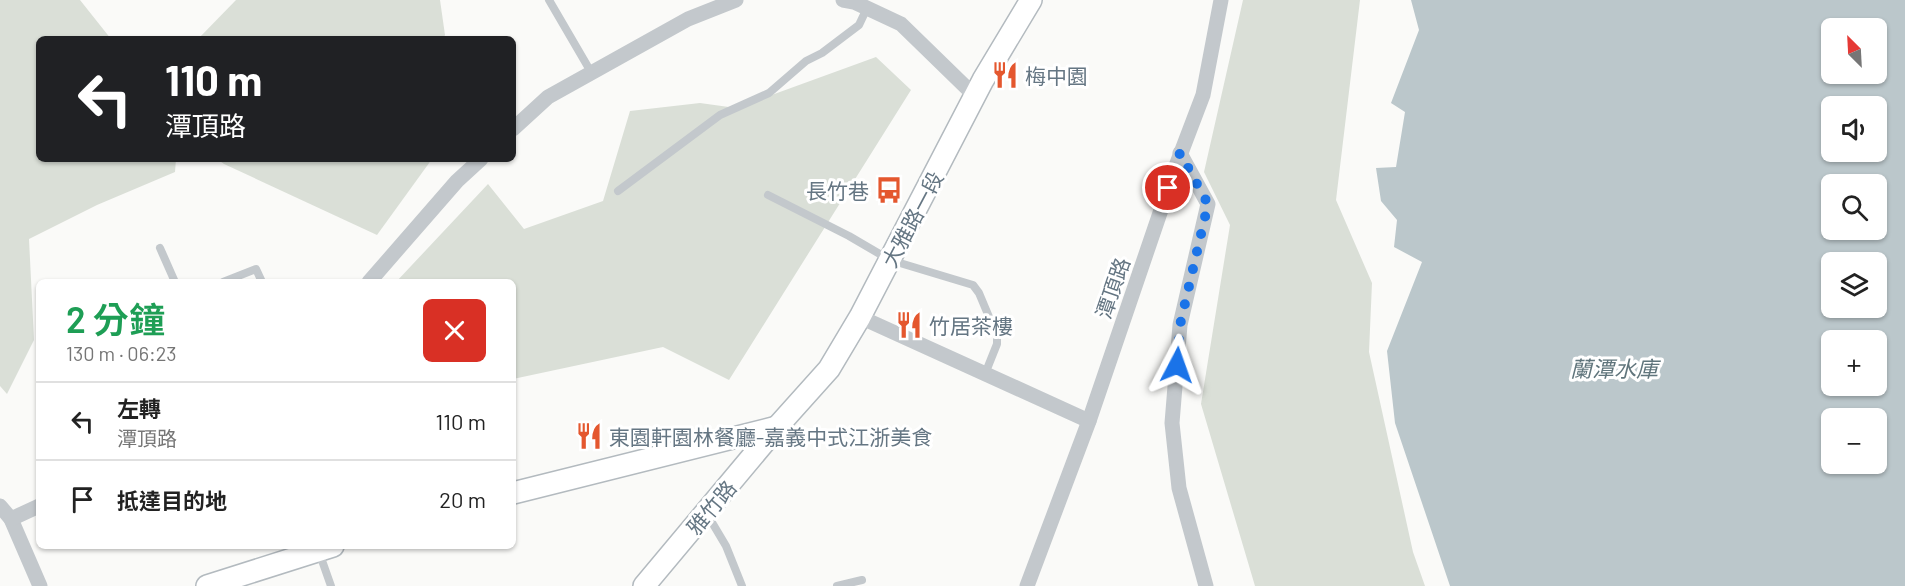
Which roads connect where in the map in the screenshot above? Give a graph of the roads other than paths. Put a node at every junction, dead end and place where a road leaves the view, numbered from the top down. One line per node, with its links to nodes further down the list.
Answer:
1 (549, 0): 7 (lane)
2 (843, 0): 6 (street)
3 (1031, 0): 8 (main road, 大雅路一段)
4 (1221, 0): 10 (street, 潭頂路)
5 (729, 1): 7 (street)
6 (867, 8): 8 (street); 12 (lane)
7 (591, 72): 9 (street)
8 (976, 97): 15 (main road, 大雅路一段)
9 (516, 126)
10 (1180, 153): 22 (street, 潭頂路); 39 (street)
11 (478, 162): 19 (street)
12 (618, 191)
13 (768, 195): 15 (lane)
14 (160, 248): 16 (lane)
15 (890, 260): 20 (main road, 大雅路一段); 21 (lane)
16 (174, 279)
17 (230, 279): 18 (lane)
18 (261, 279)
19 (372, 279)
20 (860, 317): 21 (street); 23 (main road, 大雅路一段)
21 (985, 374): 22 (street)
22 (1089, 421): 38 (street, 潭頂路)
23 (777, 428): 24 (main road); 27 (main road, 雅竹路)
24 (516, 492)
25 (0, 506): 28 (street)
26 (36, 507): 28 (street)
27 (706, 513): 35 (main road, 雅竹路); 36 (lane)
28 (11, 519): 32 (street)
29 (323, 549): 33 (main road)
30 (326, 549): 34 (lane)
31 (862, 580): 37 (lane)
32 (40, 586)
33 (208, 586)
34 (331, 586)
35 (644, 586)
36 (742, 586)
37 (837, 586)
38 (1027, 586)
39 (1206, 586)

